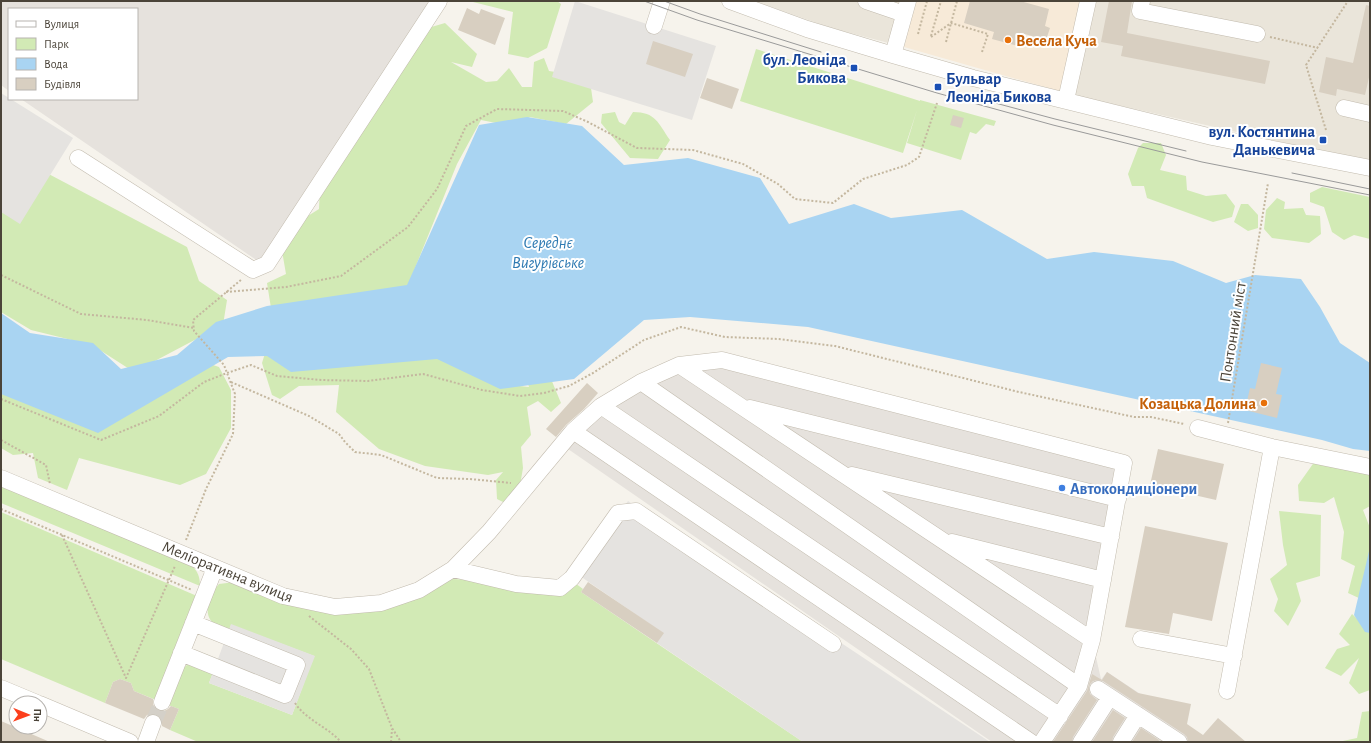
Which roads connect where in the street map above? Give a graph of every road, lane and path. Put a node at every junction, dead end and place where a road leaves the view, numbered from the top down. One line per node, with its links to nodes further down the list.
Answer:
1 (439, 1): 28 (street)
2 (662, 1): 13 (street)
3 (730, 1): 19 (street)
4 (866, 1): 11 (street)
5 (927, 1): 14 (path)
6 (941, 1): 12 (path)
7 (957, 1): 12 (path)
8 (1088, 1): 20 (street)
9 (1142, 1): 15 (street)
10 (1348, 1): 17 (path)
11 (906, 7): 19 (street)
12 (951, 23): 16 (path); 18 (path)
13 (654, 26)
14 (918, 34)
15 (1257, 34): 17 (path)
16 (946, 42)
17 (1318, 48): 24 (path)
18 (982, 52)
19 (893, 55): 20 (street)
20 (1066, 100): 26 (street)
21 (937, 103): 30 (path)
22 (1344, 108): 23 (street)
23 (1370, 114)
24 (1326, 130)
25 (78, 158): 28 (street)
26 (1370, 168)
27 (1268, 183): 39 (path, Понтонний міст)
28 (253, 270): 30 (path)
29 (1, 275): 31 (path)
30 (226, 292): 31 (path)
31 (194, 330): 32 (path)
32 (224, 365)
33 (678, 365): 35 (street, Меліоративна вулиця); 37 (street); 49 (street, Меліоративна вулиця)
34 (231, 382): 47 (path)
35 (641, 382): 38 (street, Меліоративна вулиця); 64 (street)
36 (1, 399): 40 (path)
37 (738, 405): 45 (street); 49 (street)
38 (601, 406): 41 (street, Меліоративна вулиця); 71 (street)
39 (1228, 427)
40 (1198, 428): 43 (street)
41 (573, 432): 47 (street, Меліоративна вулиця); 81 (street)
42 (1, 440): 48 (path)
43 (1272, 447): 44 (street); 63 (street)
44 (1370, 467)
45 (840, 473): 51 (street); 52 (street)
46 (1, 478): 48 (street, Меліоративна вулиця)
47 (528, 485): 54 (street, Меліоративна вулиця)
48 (53, 499): 53 (street, Меліоративна вулиця)
49 (1118, 499): 51 (street)
50 (1, 509): 56 (path)
51 (1111, 537): 55 (street)
52 (940, 539): 55 (street); 60 (street)
53 (215, 568): 54 (street, Меліоративна вулиця); 56 (street)
54 (453, 569): 61 (street)
55 (1103, 580): 60 (street)
56 (204, 595): 58 (street)
57 (308, 615): 74 (path)
58 (193, 622): 62 (street); 66 (street)
59 (1141, 639): 63 (street)
60 (1092, 640): 64 (street)
61 (833, 644)
62 (181, 652): 66 (street); 69 (street)
63 (1234, 656): 67 (street)
64 (1079, 686): 71 (street)
65 (1, 688): 68 (street)
66 (286, 691): 78 (path)
67 (1227, 691)
68 (18, 695)
69 (162, 702)
70 (48, 707): 76 (street)
71 (1060, 716): 82 (street)
72 (1138, 716): 75 (street); 83 (street); 84 (street)
73 (153, 723): 77 (street)
74 (392, 728): 79 (path); 80 (path)
75 (1171, 740)
76 (130, 742)
77 (146, 742)
78 (341, 742)
79 (391, 742)
80 (401, 742)
81 (1031, 742)
82 (1042, 742)
83 (1081, 742)
84 (1121, 742)

